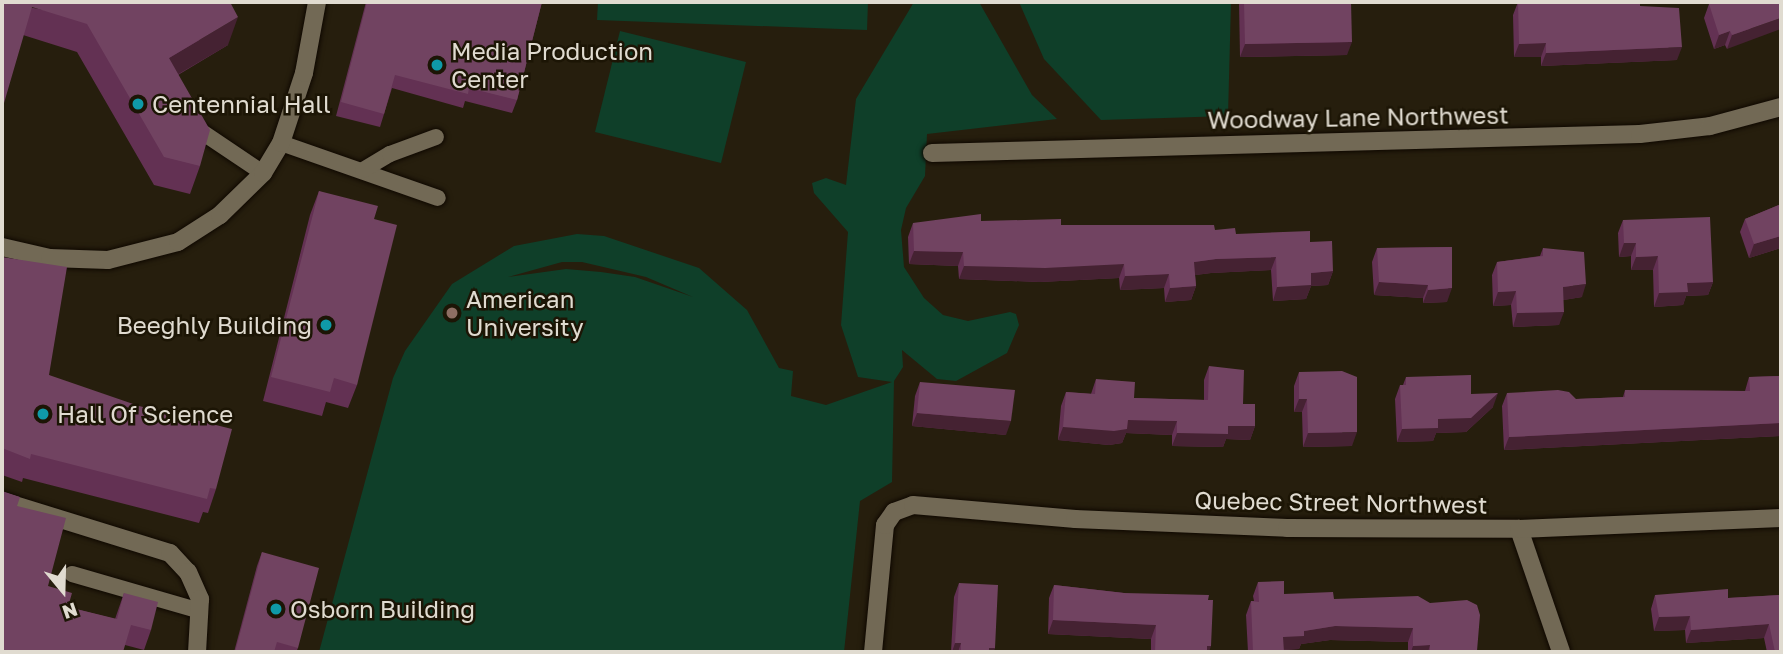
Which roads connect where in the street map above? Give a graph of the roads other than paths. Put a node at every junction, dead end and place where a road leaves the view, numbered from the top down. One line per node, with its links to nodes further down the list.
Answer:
1 (317, 2): 5 (street)
2 (185, 106): 8 (lane)
3 (1781, 107): 6 (street, Woodway Lane Northwest)
4 (436, 138): 7 (lane)
5 (281, 143): 7 (lane); 8 (street)
6 (932, 153)
7 (363, 170): 9 (lane)
8 (263, 173): 10 (street)
9 (438, 198)
10 (2, 247)
11 (2, 501): 15 (street)
12 (1781, 518): 13 (street, Quebec Street Northwest)
13 (1519, 529): 17 (street, Quebec Street Northwest); 18 (street)
14 (72, 574): 15 (lane)
15 (200, 611): 16 (street)
16 (197, 652)
17 (873, 652)
18 (1561, 652)

